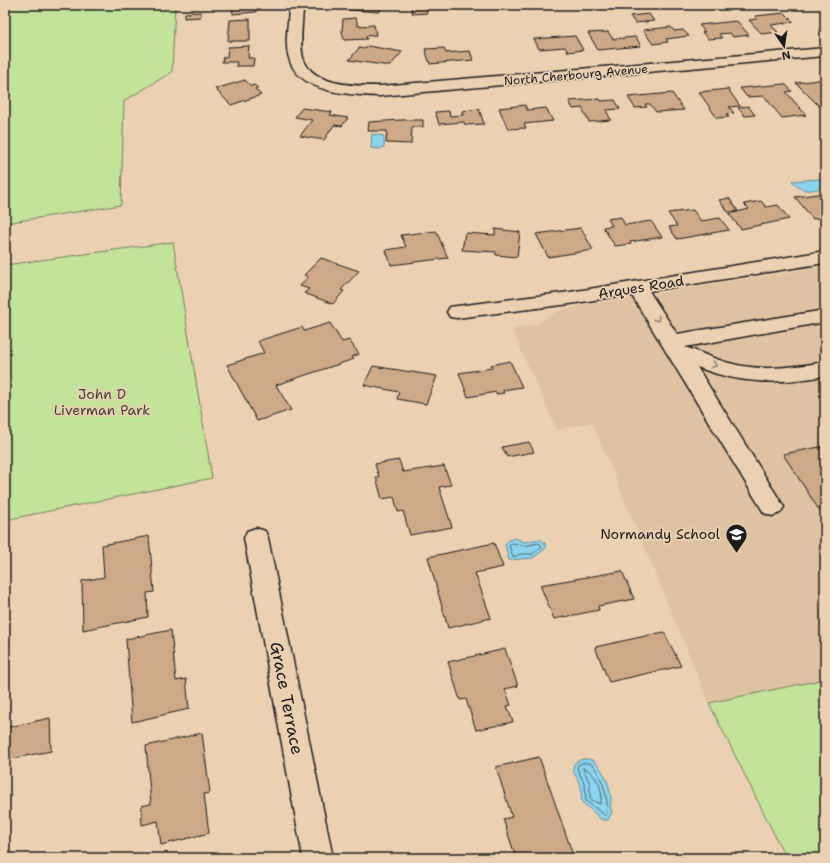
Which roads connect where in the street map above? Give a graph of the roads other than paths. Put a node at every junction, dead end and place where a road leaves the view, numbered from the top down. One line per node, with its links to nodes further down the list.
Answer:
1 (296, 5): 2 (street, North Cherbourg Avenue)
2 (825, 52)
3 (825, 257): 4 (street, Arques Road)
4 (637, 288): 5 (street, Arques Road); 7 (street, one-way to 7)
5 (457, 312)
6 (825, 316): 7 (street)
7 (675, 346): 8 (street, one-way to 8); 9 (street)
8 (825, 369)
9 (772, 506)
10 (256, 538): 11 (street, Grace Terrace)
11 (318, 858)

